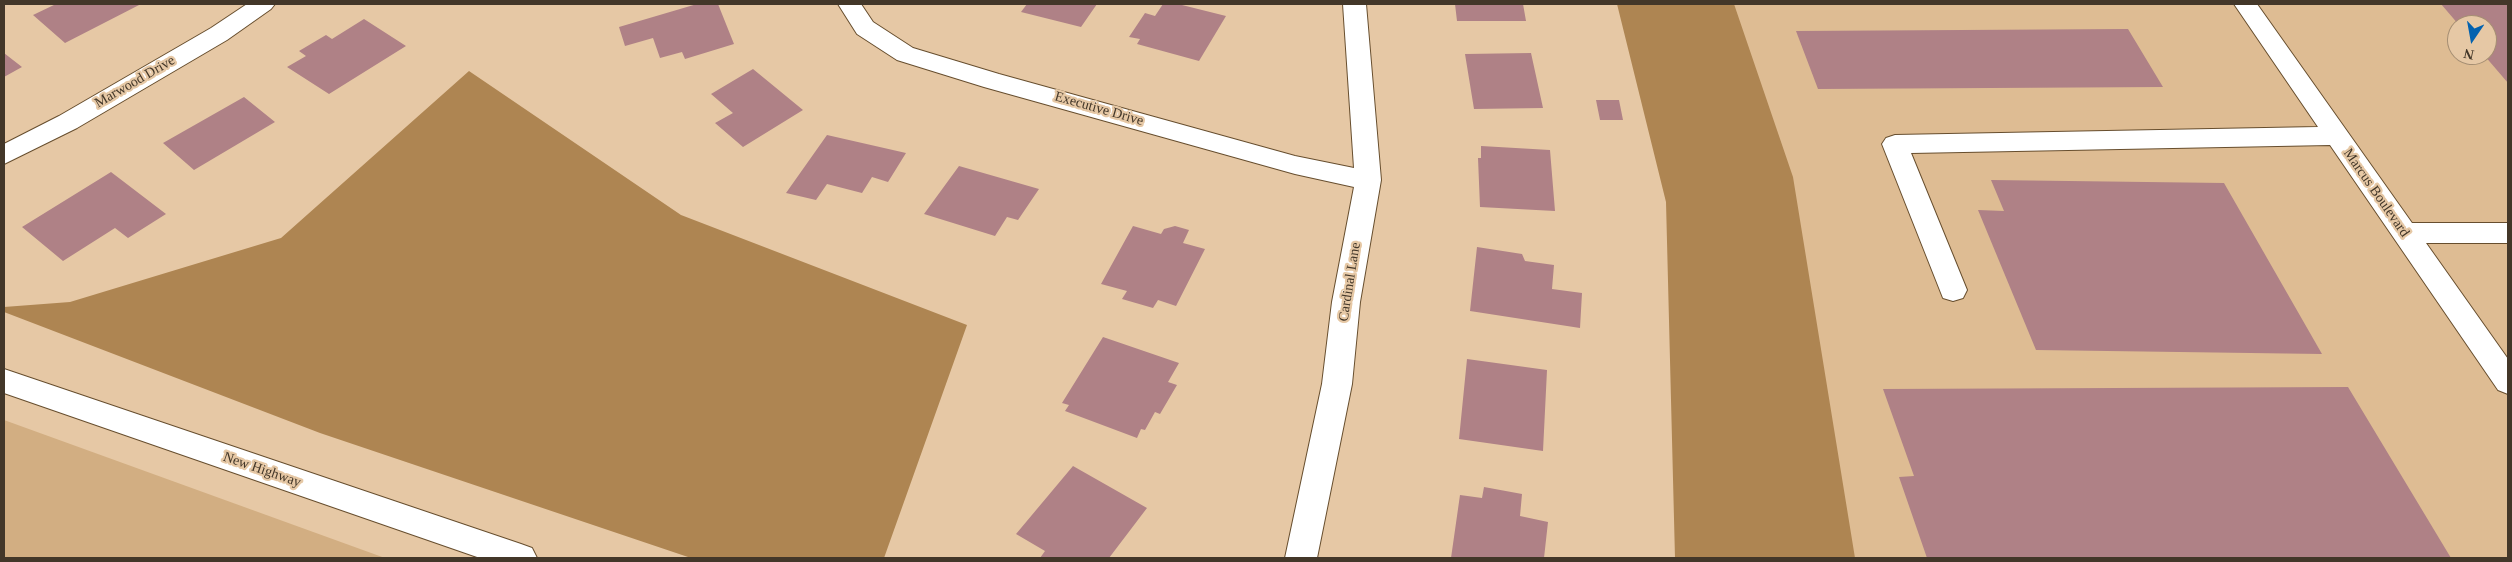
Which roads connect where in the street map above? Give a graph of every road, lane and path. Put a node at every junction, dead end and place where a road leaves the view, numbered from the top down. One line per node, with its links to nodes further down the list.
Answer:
1 (263, 4): 6 (street, Marwood Drive)
2 (850, 4): 7 (street, Executive Drive)
3 (1355, 4): 7 (street, Cardinal Lane)
4 (2245, 4): 5 (street, Marcus Boulevard)
5 (2337, 136): 8 (street, Marcus Boulevard); 10 (street)
6 (4, 155)
7 (1368, 180): 14 (street, Cardinal Lane)
8 (2405, 233): 9 (street); 12 (street, Marcus Boulevard)
9 (2508, 233)
10 (1953, 290)
11 (4, 381): 13 (street, New Highway)
12 (2508, 382)
13 (521, 558)
14 (1301, 558)

